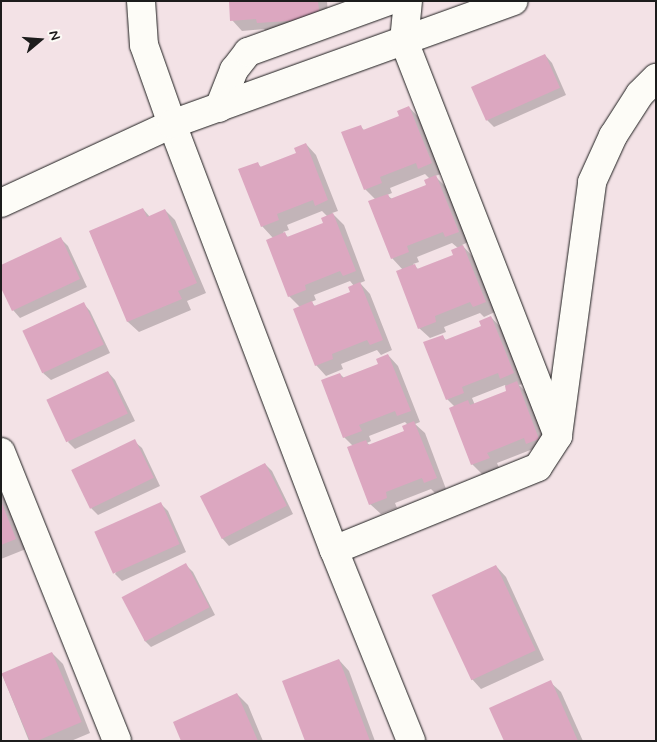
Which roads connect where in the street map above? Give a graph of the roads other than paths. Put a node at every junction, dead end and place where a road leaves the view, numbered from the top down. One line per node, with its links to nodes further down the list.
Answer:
1 (141, 1): 8 (street)
2 (408, 1): 5 (street)
3 (512, 1): 5 (street)
4 (375, 3): 7 (street)
5 (404, 41): 7 (street); 10 (street)
6 (656, 78): 10 (street)
7 (219, 108): 8 (street)
8 (172, 124): 9 (street); 12 (street)
9 (1, 203)
10 (558, 436): 12 (street)
11 (1, 452): 13 (street)
12 (334, 550): 14 (street)
13 (117, 741)
14 (411, 741)

